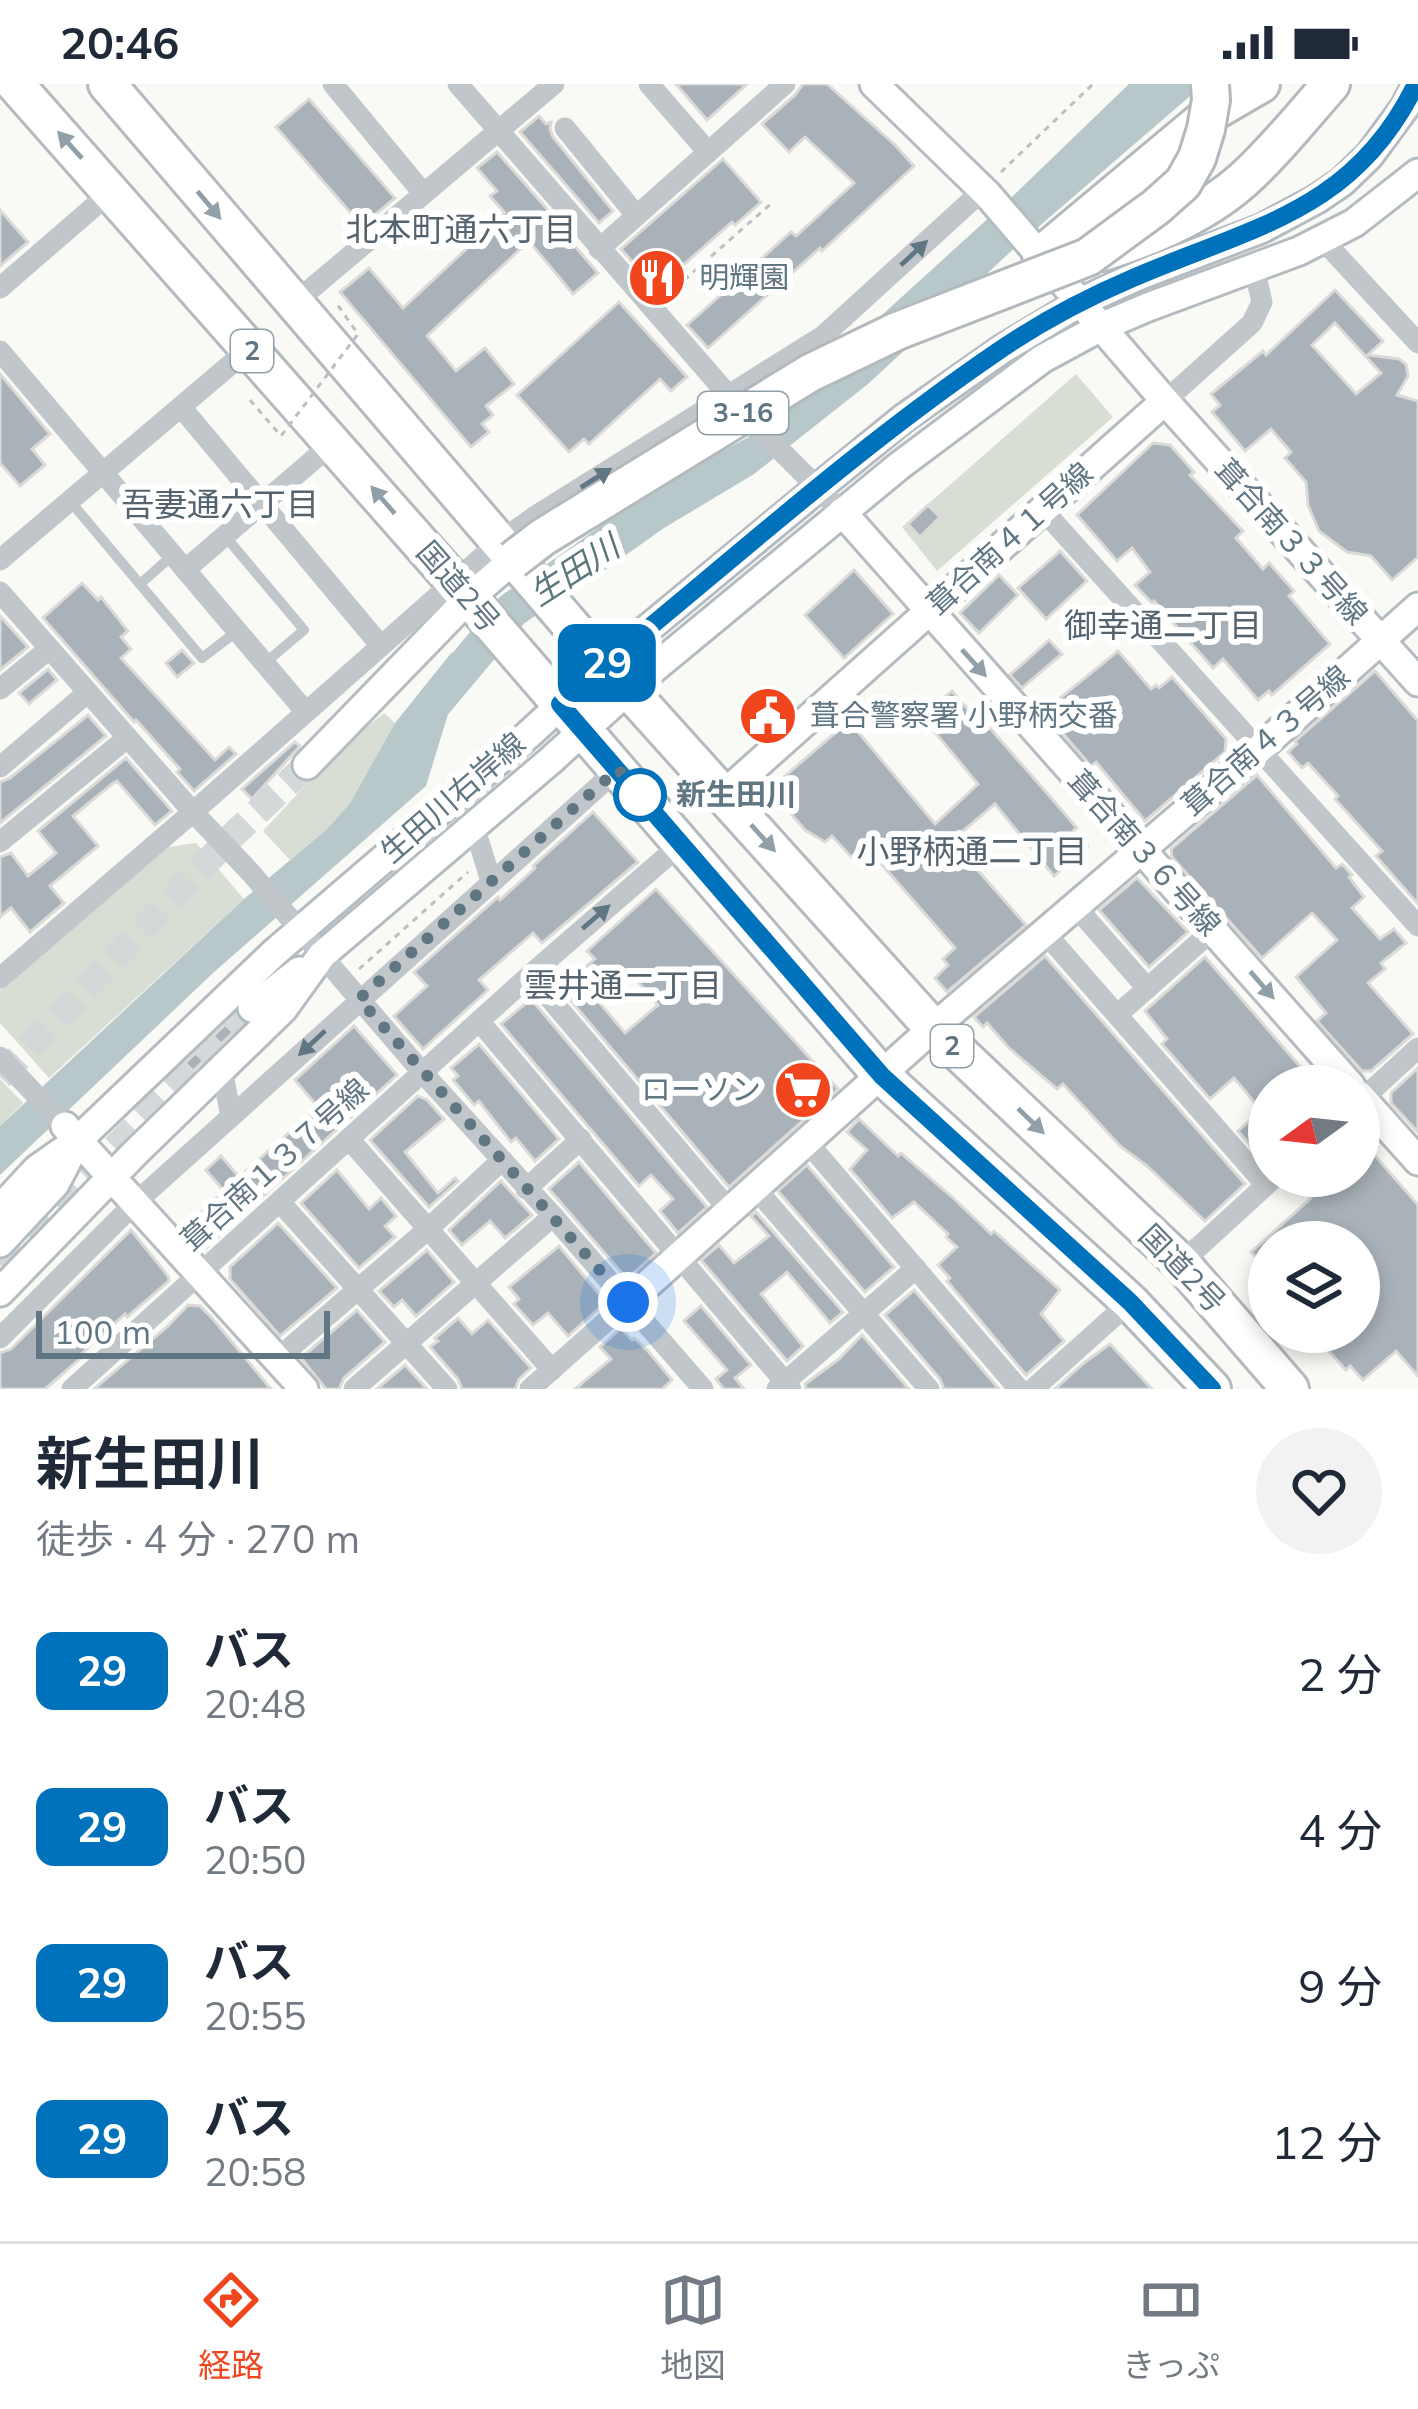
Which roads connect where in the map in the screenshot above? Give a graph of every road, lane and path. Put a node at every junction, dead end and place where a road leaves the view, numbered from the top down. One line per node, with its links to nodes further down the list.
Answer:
1 (16, 84): 13 (street); 18 (highway, 国道2号 / 2, one-way to 1)
2 (107, 84): 30 (highway, 国道2号 / 2, one-way to 30)
3 (333, 84): 20 (street)
4 (458, 84): 15 (street)
5 (650, 84): 16 (street)
6 (785, 84): 16 (street)
7 (874, 84): 19 (street, 葺合南３３号線)
8 (1093, 84): 19 (path)
9 (1330, 84): 26 (highway, 3-16)
10 (1417, 84): 29 (street, 生田川右岸線)
11 (1239, 86): 25 (highway, 3-16); 26 (highway, 3-16, bridge)
12 (540, 89): 15 (street)
13 (0, 98)
14 (565, 128): 22 (street)
15 (499, 133): 20 (street); 24 (street)
16 (708, 152): 22 (street)
17 (1418, 173): 23 (street, 生田川右岸線)
18 (112, 191): 28 (street); 35 (highway, 国道2号 / 2)
19 (986, 192): 25 (street, 葺合南３３号線); 37 (street, one-way to 19)
20 (423, 193): 30 (street)
21 (773, 202): 32 (path)
22 (636, 215): 24 (street)
23 (1322, 239): 27 (street, 生田川右岸線); 34 (street)
24 (599, 249): 32 (street)
25 (1038, 251): 29 (street, 葺合南３３号線)
26 (1088, 257): 50 (highway, 3-16, bridge)
27 (1254, 268): 33 (street, 生田川右岸線); 39 (street, 葺合南４１号線)
28 (0, 288)
29 (1082, 302): 33 (street, 葺合南３３号線); 43 (street, 生田川右岸線)
30 (293, 304): 50 (highway, 国道2号 / 2)
31 (337, 304): 38 (path, bridge)
32 (651, 309): 37 (street)
33 (1101, 327): 39 (street, 葺合南３３号線); 47 (street, 生田川右岸線)
34 (1418, 343)
35 (250, 348): 40 (street); 41 (highway, 国道2号 / 2)
36 (0, 351): 42 (street)
37 (728, 394): 43 (street); 50 (street, one-way to 37)
38 (250, 400)
39 (1165, 401): 46 (street, 葺合南４１号線); 58 (street, 葺合南３３号線)
40 (181, 406): 42 (street); 45 (street)
41 (333, 443): 45 (street); 54 (highway, 国道2号 / 2, one-way to 41)
42 (104, 472): 44 (street); 51 (street)
43 (818, 488): 47 (street); 62 (street, 生田川右岸線)
44 (70, 501): 49 (street); 52 (lane)
45 (263, 503): 48 (street); 59 (street)
46 (1042, 509): 56 (street, 葺合南４１号線); 69 (street)
47 (842, 512): 56 (street, 葺合南３６号線); 62 (street, 生田川右岸線)
48 (225, 536): 51 (street); 61 (lane)
49 (0, 560)
50 (515, 561): 54 (street); 62 (highway, 国道2号 / 2)
51 (180, 562): 52 (lane); 57 (street)
52 (140, 584): 57 (lane)
53 (0, 592): 60 (street)
54 (470, 600): 59 (street); 67 (highway, 国道2号 / 2); 70 (street)
55 (1418, 607): 58 (street, 葺合南４３号線)
56 (929, 612): 73 (street, 葺合南４１号線); 78 (street, 葺合南３６号線, one-way to 78)
57 (238, 631): 61 (street)
58 (1380, 640): 63 (street, 葺合南３３号線); 69 (street, 葺合南４３号線)
59 (381, 646): 66 (street)
60 (50, 649): 64 (street); 65 (street)
61 (265, 663): 66 (street)
62 (617, 676): 67 (street, 生田川右岸線); 73 (highway, 国道2号 / 2)
63 (1418, 682)
64 (0, 689)
65 (87, 693): 68 (street); 71 (street)
66 (305, 711): 74 (street)
67 (572, 717): 72 (highway, 国道2号 / 2); 75 (street, 生田川右岸線); 81 (street, 生田川右岸線)
68 (127, 738): 74 (street); 76 (street)
69 (1258, 750): 78 (street, 葺合南４３号線); 82 (street)
70 (308, 765)
71 (0, 766)
72 (618, 769): 77 (highway, 国道2号 / 2); 79 (street)
73 (724, 794): 93 (highway, 国道2号 / 2, one-way to 93)
74 (193, 812): 81 (street); 87 (street)
75 (474, 826): 79 (street); 85 (street, 生田川右岸線)
76 (0, 842)
77 (681, 844): 86 (street, 葺合南１３７号線, one-way to 77); 99 (highway, 国道2号 / 2)
78 (1142, 850): 80 (street, 葺合南４３号線); 83 (street, 葺合南３６号線)
79 (491, 881): 89 (street)
80 (1076, 908): 84 (street, 葺合南４３号線); 88 (street)
81 (296, 925): 85 (street); 103 (street, 生田川右岸線)
82 (1418, 926)
83 (1213, 930): 88 (street); 96 (street, 葺合南３６号線, one-way to 96)
84 (1046, 934): 91 (street); 93 (street, 葺合南４３号線)
85 (322, 955): 89 (street); 90 (street); 97 (street, 生田川右岸線)
86 (530, 975): 92 (street, 葺合南１３７号線); 117 (street)
87 (0, 978)
88 (1148, 988): 91 (street)
89 (359, 999): 98 (street); 101 (street, one-way to 101)
90 (252, 1008)
91 (1117, 1015): 107 (street)
92 (480, 1022): 98 (street, 葺合南１３７号線); 105 (street)
93 (933, 1028): 99 (street, 葺合南４３号線); 122 (highway, 国道2号 / 2, one-way to 122)
94 (1418, 1048): 100 (street)
95 (0, 1057): 103 (street)
96 (1332, 1065)
97 (222, 1070): 101 (street); 110 (street, 生田川右岸線)
98 (422, 1072): 104 (street, 葺合南１３７号線); 108 (street)
99 (882, 1076): 106 (street, 葺合南４３号線); 129 (highway, 国道2号 / 2)
100 (1380, 1078)
101 (231, 1117): 115 (street)
102 (1380, 1119): 109 (street, 葺合南３６号線)
103 (71, 1133): 110 (street); 116 (street); 120 (street, 生田川右岸線)
104 (349, 1139): 114 (street, 葺合南１３７号線); 119 (street)
105 (581, 1139): 111 (street); 121 (street)
106 (808, 1143): 112 (street, 葺合南４３号線); 123 (street)
107 (1248, 1155)
108 (502, 1160): 111 (street); 119 (street)
109 (1418, 1161)
110 (112, 1178): 115 (street); 127 (street, 生田川右岸線)
111 (526, 1189): 118 (street)
112 (756, 1189): 117 (street, 葺合南４３号線); 130 (street)
113 (1253, 1197): 122 (street)
114 (280, 1202): 124 (street, 葺合南１３７号線); 126 (street)
115 (135, 1203): 124 (street); 131 (street)
116 (0, 1209)
117 (730, 1212): 121 (street, 葺合南４３号線)
118 (553, 1216): 125 (street); 128 (street)
119 (428, 1229): 125 (street); 126 (street)
120 (0, 1243)
121 (680, 1255): 128 (street, 葺合南４３号線); 136 (street)
122 (1181, 1263): 146 (highway, 国道2号 / 2)
123 (916, 1268): 130 (street); 143 (street)
124 (200, 1275): 133 (street); 135 (street, 葺合南１３７号線)
125 (476, 1284): 132 (street); 134 (street)
126 (357, 1290): 132 (street); 133 (street)
127 (0, 1292)
128 (628, 1302): 134 (street); 141 (street)
129 (1130, 1302): 144 (street); 145 (highway, 国道2号 / 2)
130 (864, 1315): 136 (street); 142 (street)
131 (0, 1338)
132 (406, 1344): 138 (street); 139 (street)
133 (278, 1359): 137 (street)
134 (552, 1370): 140 (street)
135 (82, 1386)
136 (784, 1387)
137 (304, 1389)
138 (354, 1389)
139 (447, 1389)
140 (530, 1389)
141 (703, 1389)
142 (929, 1389)
143 (1019, 1389)
144 (1033, 1389)
145 (1212, 1389)
146 (1290, 1389)

